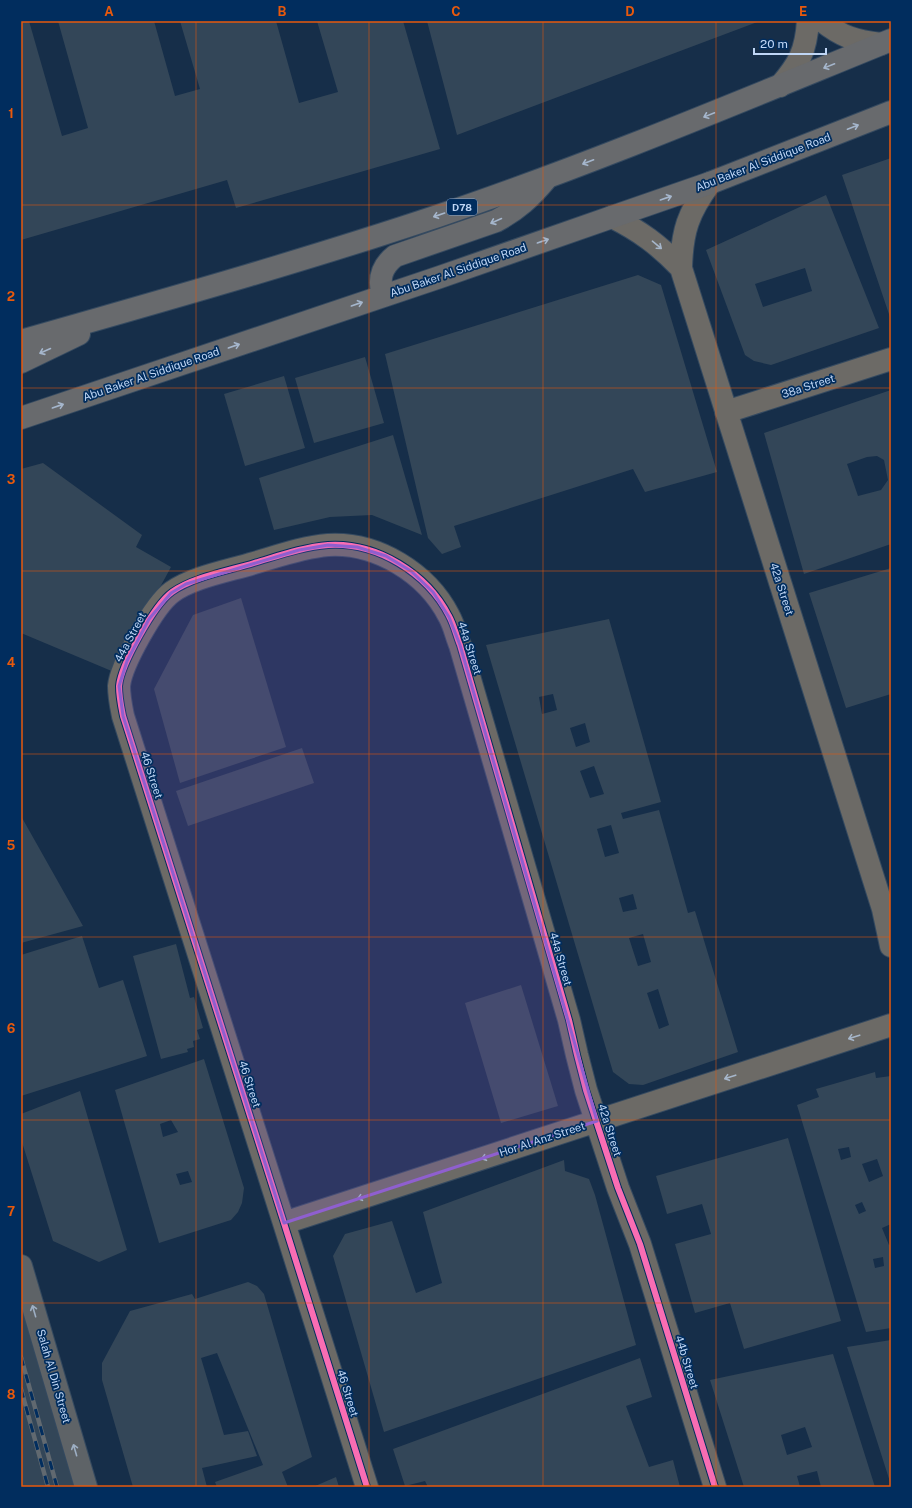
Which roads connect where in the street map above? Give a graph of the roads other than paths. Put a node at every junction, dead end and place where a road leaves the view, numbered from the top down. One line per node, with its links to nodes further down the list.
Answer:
1 (808, 21): 4 (street)
2 (822, 21): 3 (street)
3 (886, 42): 4 (main road, D78, one-way to 4)
4 (780, 86): 6 (main road, D78, one-way to 6)
5 (891, 112): 7 (main road, Abu Baker Al Siddique Road, one-way to 5)
6 (546, 178): 10 (main road, one-way to 10); 11 (main road, D78, one-way to 11)
7 (710, 183): 8 (main road, Abu Baker Al Siddique Road, one-way to 7); 9 (street, 42a Street)
8 (612, 217): 9 (street, 42a Street, one-way to 9); 10 (main road, Abu Baker Al Siddique Road, one-way to 8)
9 (681, 268): 15 (street, 42a Street)
10 (383, 296): 16 (main road, Abu Baker Al Siddique Road, one-way to 10)
11 (117, 314): 12 (main road, D78); 14 (main road, one-way to 14)
12 (21, 340)
13 (891, 359): 15 (street, 38a Street)
14 (21, 362)
15 (726, 412): 18 (street, 42a Street)
16 (21, 418)
17 (119, 686): 20 (street, 44a Street); 23 (street, 46 Street)
18 (887, 916): 19 (street, 42a Street)
19 (891, 946)
20 (569, 1020): 22 (street, 42a Street)
21 (891, 1025): 22 (street, Hor Al Anz Street, one-way to 22)
22 (603, 1118): 23 (street, Hor Al Anz Street, one-way to 23); 24 (street, 42a Street)
23 (284, 1222): 27 (street, 46 Street)
24 (640, 1244): 28 (street, 44b Street)
25 (21, 1266): 26 (main road, Salah Al Din Street, one-way to 25)
26 (86, 1487)
27 (367, 1487)
28 (714, 1487)

